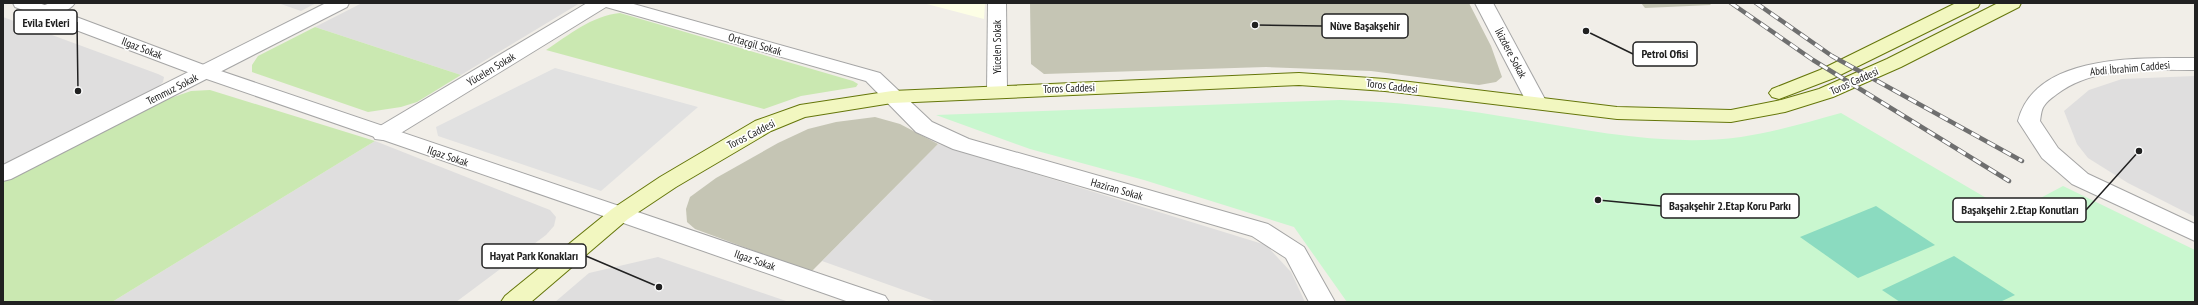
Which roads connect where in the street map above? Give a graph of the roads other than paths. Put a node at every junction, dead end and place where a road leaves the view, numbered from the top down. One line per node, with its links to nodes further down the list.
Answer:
1 (22, 3): 10 (street, Ilgaz Sokak)
2 (66, 3): 10 (street)
3 (340, 3): 12 (street, Temmuz Sokak)
4 (600, 3): 17 (street, Yücelen Sokak)
5 (610, 3): 14 (street, Ortaçgil Sokak)
6 (997, 3): 13 (street, Yücelen Sokak)
7 (1484, 3): 15 (street, İkizdere Sokak)
8 (1971, 3): 16 (main road, Toros Caddesi)
9 (2012, 3): 16 (main road, Toros Caddesi)
10 (47, 11): 12 (street, Ilgaz Sokak)
11 (2195, 64): 20 (street, Abdi İbrahim Caddesi)
12 (205, 72): 17 (street, Ilgaz Sokak); 18 (street, Temmuz Sokak)
13 (997, 91): 14 (main road, Toros Caddesi); 15 (main road, Toros Caddesi)
14 (892, 96): 19 (main road, Toros Caddesi); 23 (street, Haziran Sokak)
15 (1537, 102): 16 (main road, Toros Caddesi)
16 (1682, 116)
17 (383, 134): 19 (street, Ilgaz Sokak)
18 (3, 174)
19 (620, 214): 21 (main road, Toros Caddesi); 22 (street, Ilgaz Sokak)
20 (2195, 233)
21 (514, 302)
22 (876, 302)
23 (1322, 302)

